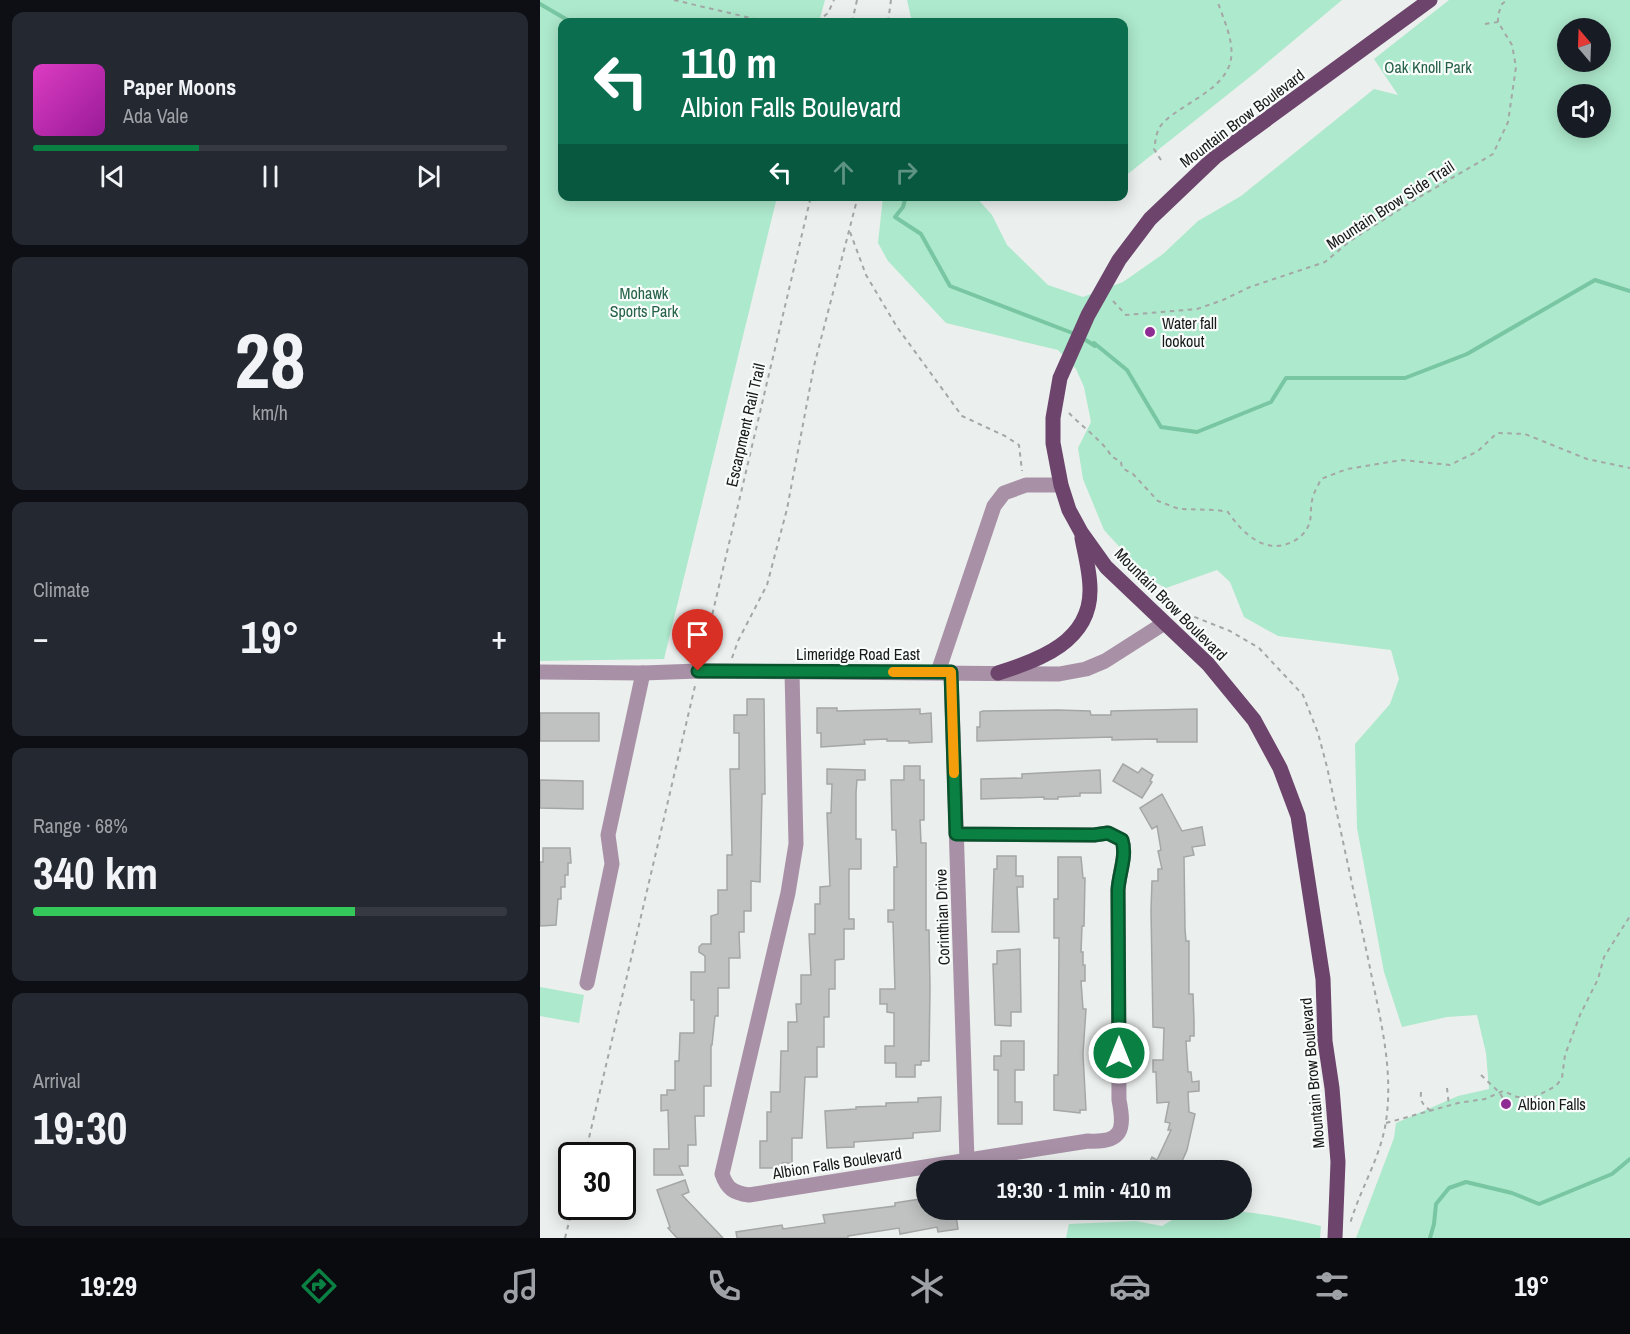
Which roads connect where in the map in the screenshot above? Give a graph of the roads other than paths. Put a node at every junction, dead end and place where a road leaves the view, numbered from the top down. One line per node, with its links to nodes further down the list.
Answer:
1 (1430, 0): 2 (main road, Mountain Brow Boulevard)
2 (1061, 485): 3 (main road, Mountain Brow Boulevard); 7 (street)
3 (1081, 532): 4 (main road, Mountain Brow Boulevard); 9 (main road)
4 (1164, 624): 9 (street, Limeridge Road East); 14 (main road, Mountain Brow Boulevard)
5 (540, 672): 8 (street, Limeridge Road East)
6 (792, 672): 7 (street, Limeridge Road East); 8 (street, Limeridge Road East); 13 (street, Albion Falls Boulevard)
7 (945, 672): 9 (street, Limeridge Road East); 10 (street, Corinthian Drive)
8 (643, 673): 11 (street)
9 (998, 673)
10 (956, 834): 12 (street, Corinthian Drive); 12 (street, Albion Falls Boulevard)
11 (587, 983)
12 (966, 1160)
13 (916, 1168)
14 (1335, 1238)

